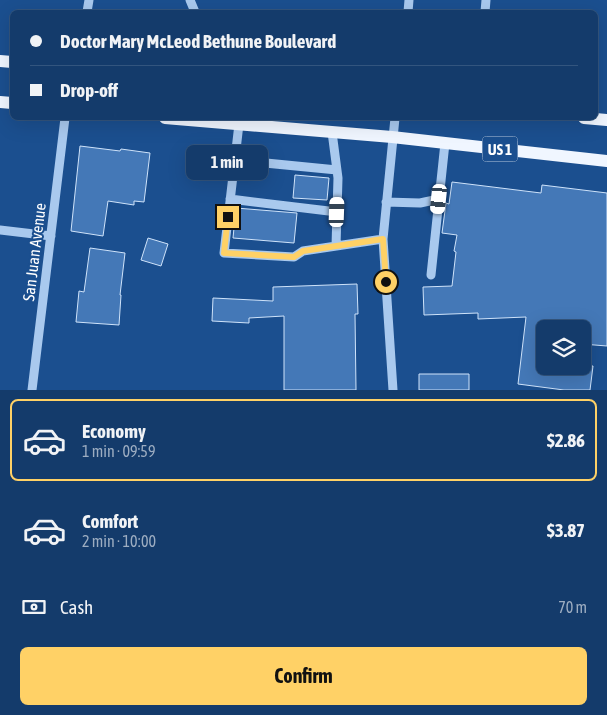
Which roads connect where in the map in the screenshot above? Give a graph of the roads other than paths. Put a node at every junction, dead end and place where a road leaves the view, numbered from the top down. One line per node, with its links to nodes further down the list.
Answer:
1 (65, 120): 16 (street, San Juan Avenue)
2 (190, 120): 4 (main road, US 1)
3 (394, 120): 6 (street)
4 (239, 124): 5 (main road, US 1); 8 (street)
5 (332, 132): 6 (main road, US 1); 10 (street)
6 (392, 137): 7 (main road, US 1); 13 (street)
7 (445, 143): 9 (main road, US 1); 12 (street)
8 (235, 160): 10 (street); 11 (street)
9 (607, 161)
10 (337, 170): 14 (street)
11 (230, 199): 14 (street); 18 (street)
12 (439, 199): 13 (street); 19 (street)
13 (386, 202): 17 (street)
14 (337, 212): 18 (street)
15 (0, 230): 16 (street)
16 (51, 236): 20 (street, San Juan Avenue)
17 (383, 239): 18 (street); 21 (street)
18 (336, 246)
19 (431, 274)
20 (32, 390)
21 (393, 390)

